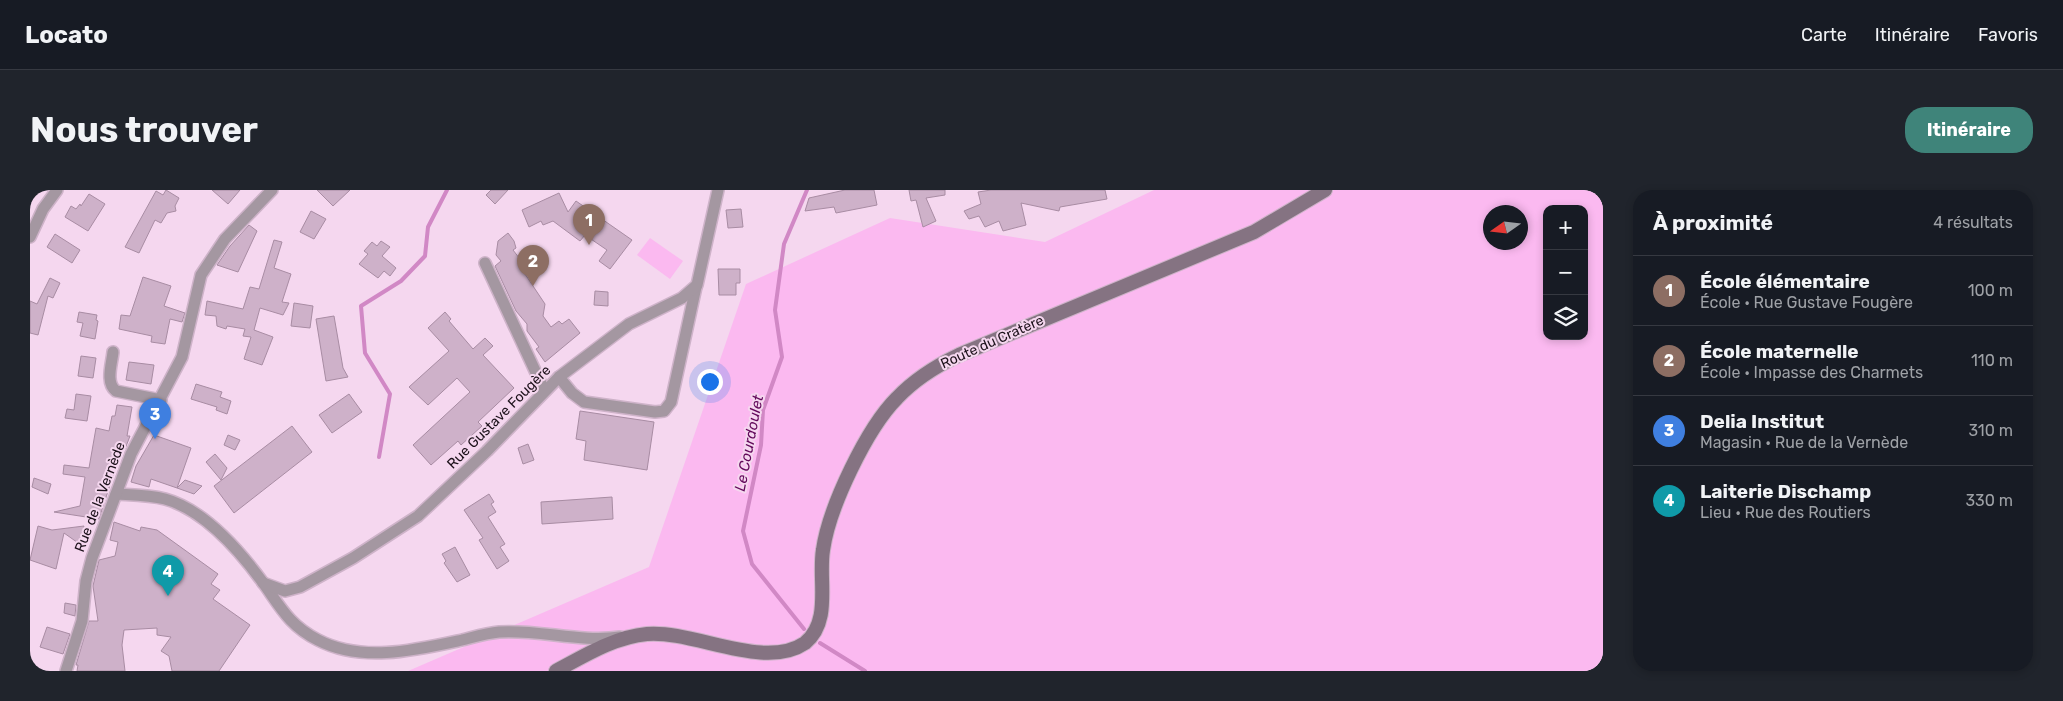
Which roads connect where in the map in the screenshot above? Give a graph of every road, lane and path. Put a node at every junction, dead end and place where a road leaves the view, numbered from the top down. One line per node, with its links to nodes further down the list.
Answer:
1 (57, 190): 5 (street)
2 (272, 190): 11 (street, Rue de la Vernède)
3 (718, 190): 7 (street)
4 (1325, 190): 15 (main road, Route du Cratère)
5 (30, 238)
6 (485, 263): 10 (street)
7 (697, 285): 9 (street, Rue Gustave Fougère); 9 (street)
8 (113, 352): 11 (street)
9 (558, 377): 10 (street, Rue Gustave Fougère)
10 (544, 390): 13 (street, Rue Gustave Fougère)
11 (161, 400): 12 (street, Rue de la Vernède)
12 (116, 494): 13 (street); 17 (street, Rue de la Vernède)
13 (263, 583): 14 (street)
14 (552, 635): 15 (street); 16 (street)
15 (639, 635): 16 (main road, Route du Cratère)
16 (586, 655): 18 (main road, Route du Cratère)
17 (66, 671)
18 (556, 671)

